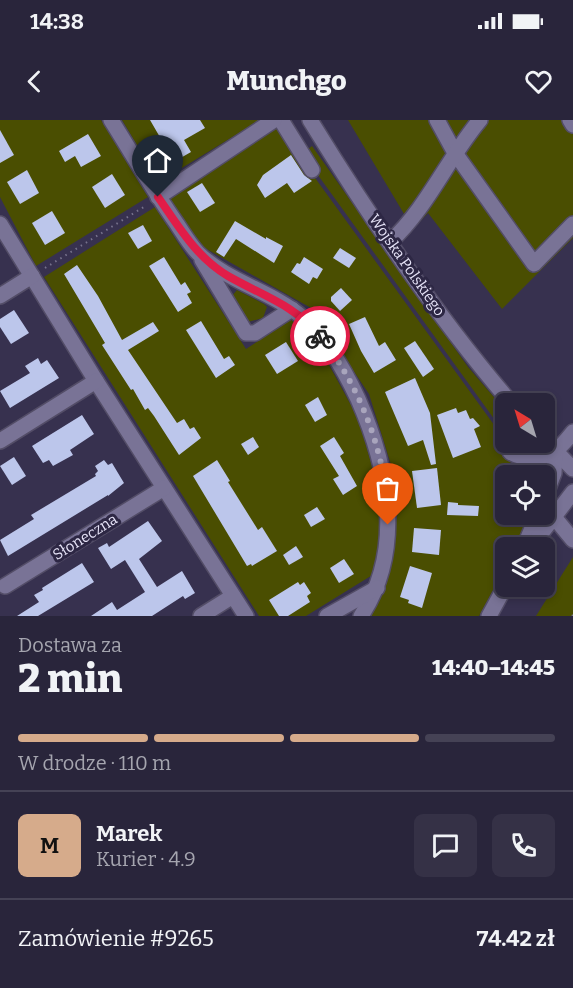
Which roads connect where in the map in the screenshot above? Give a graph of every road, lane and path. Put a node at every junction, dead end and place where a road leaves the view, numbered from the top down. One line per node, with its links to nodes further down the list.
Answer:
1 (111, 120): 11 (street)
2 (274, 120): 11 (street)
3 (281, 120): 10 (street)
4 (310, 120): 14 (street, Wojska Polskiego)
5 (437, 120): 9 (street)
6 (480, 120): 9 (street)
7 (570, 120): 8 (street)
8 (573, 125)
9 (455, 153): 13 (street); 14 (street)
10 (312, 170)
11 (158, 197): 15 (street); 16 (path)
12 (0, 224): 16 (street)
13 (573, 224)
14 (390, 242): 20 (street, Wojska Polskiego)
15 (197, 252): 18 (street); 18 (street)
16 (32, 276): 17 (street); 19 (street)
17 (0, 296)
18 (292, 309): 33 (street)
19 (96, 381): 22 (street); 27 (street)
20 (503, 393)
21 (573, 432): 23 (street)
22 (0, 441)
23 (555, 451): 26 (street)
24 (512, 453): 25 (street)
25 (550, 453)
26 (573, 469)
27 (164, 488): 32 (street, Słoneczna); 34 (street)
28 (573, 492): 29 (street)
29 (555, 515)
30 (555, 517): 31 (street)
31 (573, 540)
32 (5, 586)
33 (376, 588): 38 (street); 39 (street)
34 (233, 596): 36 (street); 37 (street)
35 (499, 597): 40 (street)
36 (201, 616)
37 (246, 616)
38 (327, 616)
39 (361, 616)
40 (489, 616)

